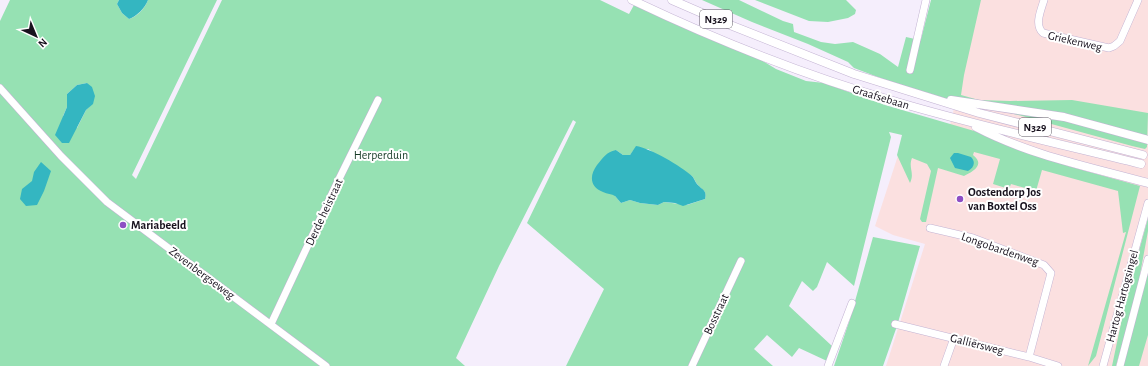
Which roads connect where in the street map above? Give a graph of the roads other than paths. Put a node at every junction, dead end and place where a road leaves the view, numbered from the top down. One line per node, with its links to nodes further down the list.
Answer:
1 (632, 0): 10 (main road, Graafsebaan / N329)
2 (926, 0): 6 (street)
3 (1044, 0): 4 (street, Griekenweg)
4 (1138, 0)
5 (674, 1): 8 (main road, Graafsebaan / N329)
6 (910, 70)
7 (0, 88): 20 (street, Zevenbergseweg)
8 (928, 97): 11 (main road, N329); 12 (main road, Graafsebaan / N329)
9 (378, 100): 20 (street, Derde heistraat)
10 (965, 121): 13 (main road, Graafsebaan / N329); 14 (main road, N329)
11 (1148, 140)
12 (1143, 155)
13 (1141, 164)
14 (1148, 183)
15 (1148, 203): 29 (street, Hartog Hartogsingel)
16 (930, 228): 23 (street, Longobardenweg)
17 (1148, 259): 30 (street, Hartog Hartogsingel)
18 (741, 262): 25 (street, Bosstraat)
19 (852, 303): 26 (street)
20 (270, 324): 24 (street, Zevenbergseweg)
21 (895, 324): 22 (street, Galliërsweg)
22 (954, 338): 23 (street, Galliërsweg); 27 (street)
23 (1029, 357): 28 (street, Galliërsweg)
24 (326, 366)
25 (692, 366)
26 (828, 366)
27 (944, 366)
28 (1058, 366)
29 (1103, 366)
30 (1120, 366)

